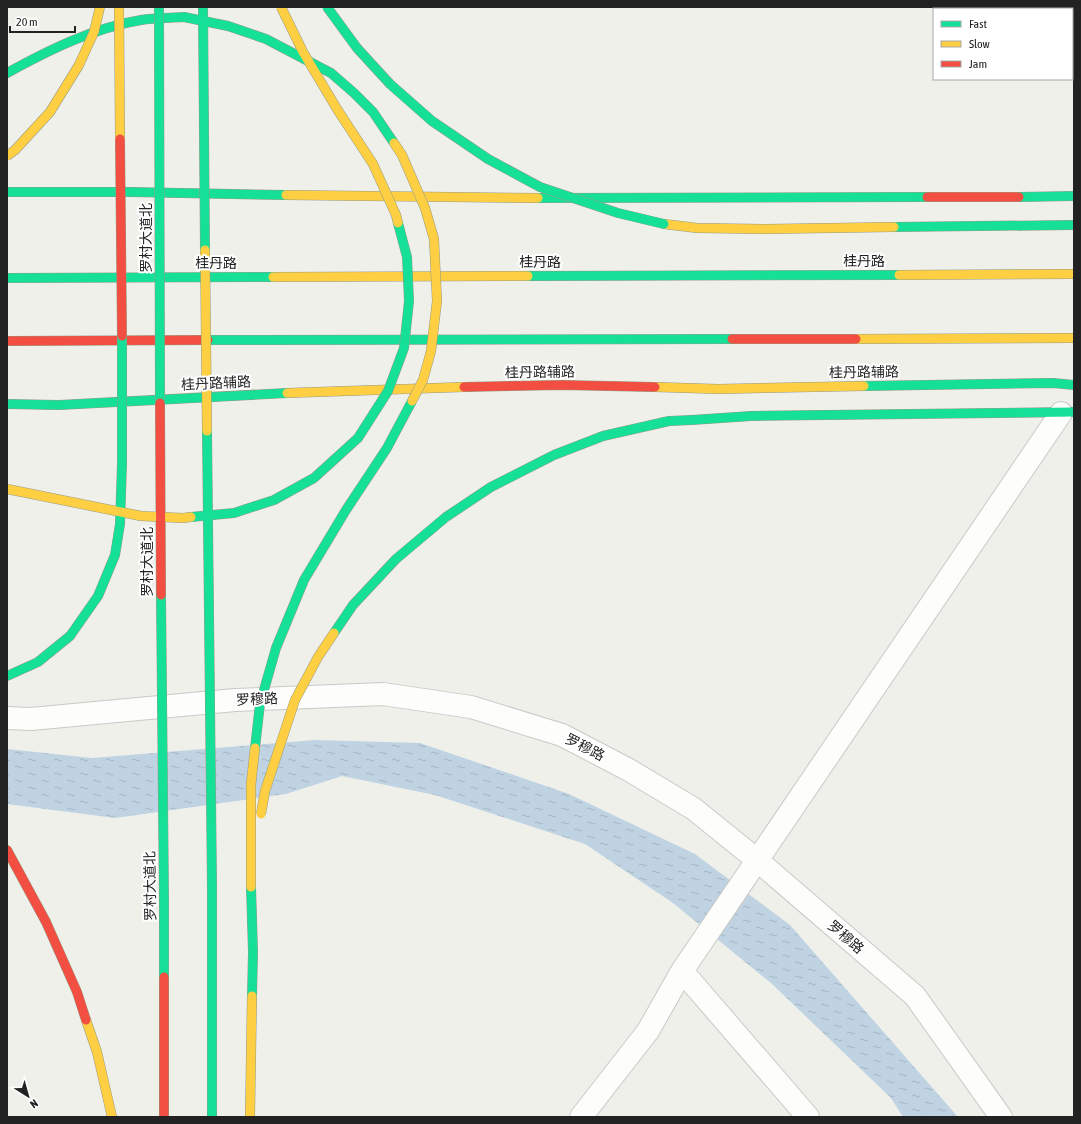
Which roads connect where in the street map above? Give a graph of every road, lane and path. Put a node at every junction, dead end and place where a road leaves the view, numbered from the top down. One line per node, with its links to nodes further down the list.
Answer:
1 (100, 7): 8 (main road, bridge)
2 (119, 7): 20 (main road, bridge)
3 (159, 7): 27 (main road, 罗村大道北, bridge)
4 (203, 7): 28 (main road, bridge)
5 (280, 7): 19 (main road, bridge)
6 (328, 7): 11 (main road, bridge)
7 (7, 73): 24 (main road, bridge)
8 (7, 156)
9 (7, 192): 10 (main road)
10 (1074, 196)
11 (1074, 225)
12 (1074, 274): 13 (main road, 桂丹路)
13 (7, 278)
14 (1074, 338): 15 (main road)
15 (7, 341)
16 (1074, 385): 17 (main road, 桂丹路辅路)
17 (7, 404)
18 (1068, 413): 23 (street); 24 (main road, bridge)
19 (7, 489)
20 (7, 676)
21 (7, 718): 23 (street, 罗穆路)
22 (7, 850): 26 (main road)
23 (757, 860): 25 (street); 32 (street, 罗穆路)
24 (251, 887): 29 (main road)
25 (682, 971): 30 (street); 31 (street)
26 (112, 1117)
27 (164, 1117)
28 (212, 1117)
29 (250, 1117)
30 (581, 1117)
31 (808, 1117)
32 (1001, 1117)

